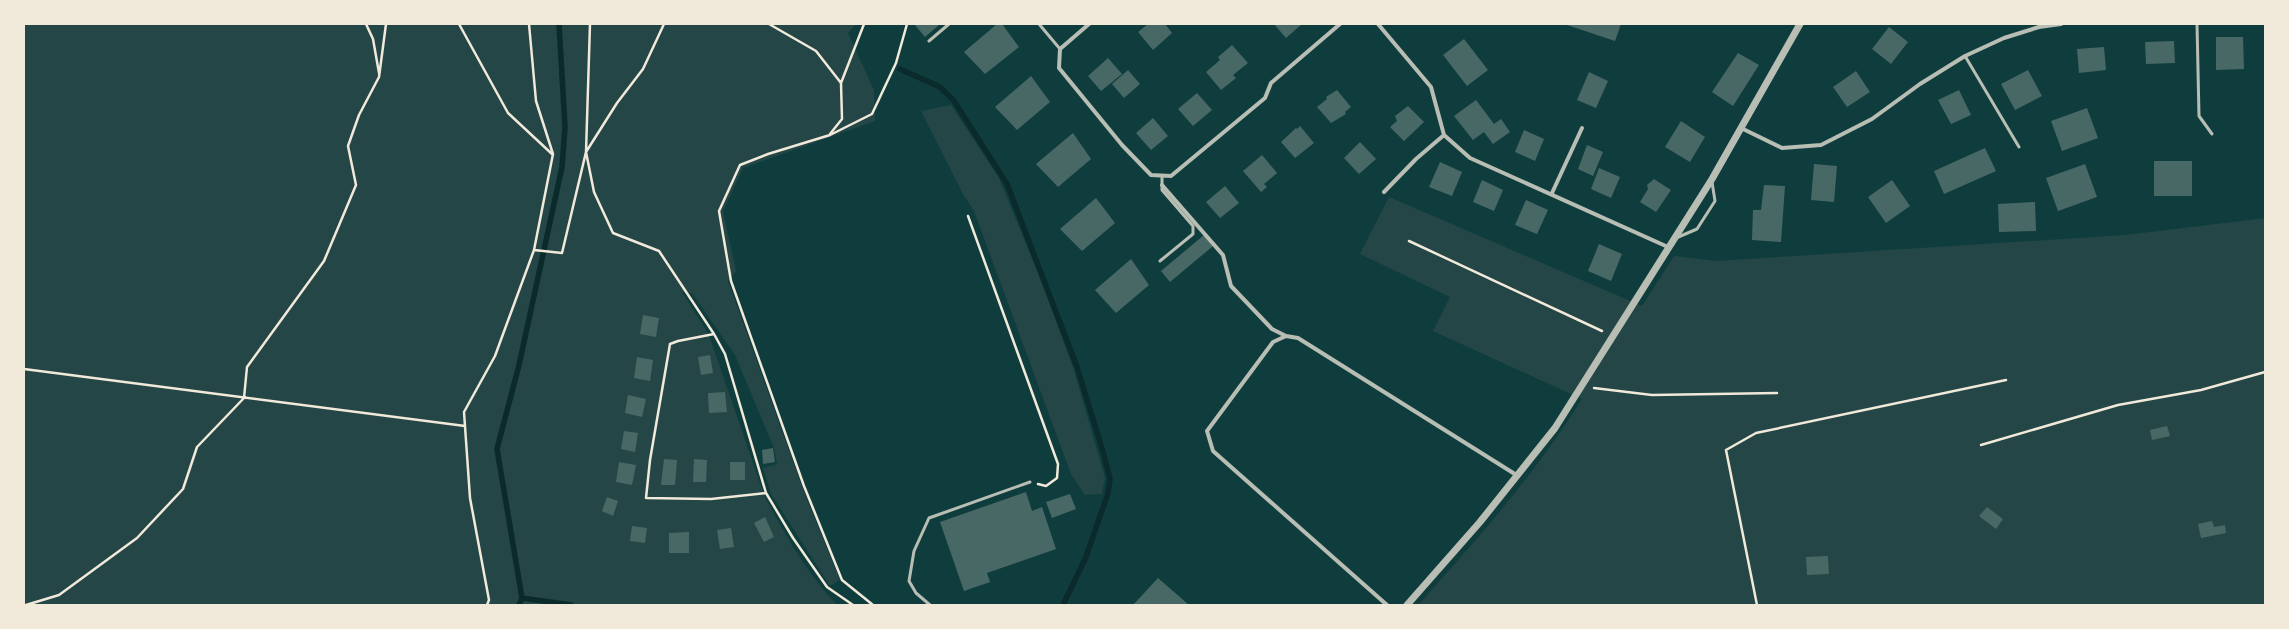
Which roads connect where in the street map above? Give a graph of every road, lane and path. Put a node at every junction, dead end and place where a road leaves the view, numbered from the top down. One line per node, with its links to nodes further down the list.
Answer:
1 (366, 24): 21 (path)
2 (386, 24): 21 (path)
3 (459, 24): 30 (path)
4 (529, 24): 30 (path)
5 (590, 24): 29 (path)
6 (664, 24): 29 (path)
7 (769, 24): 22 (path)
8 (864, 24): 22 (path)
9 (907, 24): 26 (path)
10 (950, 24): 18 (lane)
11 (1039, 24): 19 (lane)
12 (1089, 24): 19 (street)
13 (1340, 24): 31 (street)
14 (1378, 24): 27 (street)
15 (1800, 24): 24 (street)
16 (2061, 24): 20 (street)
17 (2197, 24): 25 (lane)
18 (929, 41)
19 (1060, 49): 31 (street)
20 (1964, 56): 24 (street); 28 (lane)
21 (379, 77): 50 (path)
22 (841, 83): 26 (path)
23 (1582, 128): 35 (street)
24 (1741, 128): 32 (street)
25 (2212, 134)
26 (830, 135): 59 (path)
27 (1444, 135): 34 (street); 35 (street)
28 (2019, 147)
29 (586, 152): 40 (path); 42 (path)
30 (553, 154): 40 (path)
31 (1162, 176): 33 (lane)
32 (1712, 179): 37 (street); 37 (lane)
33 (1162, 184): 41 (lane); 43 (street)
34 (1384, 192)
35 (1552, 194): 39 (street)
36 (968, 216): 54 (path)
37 (1673, 240): 39 (street)
38 (1409, 241): 44 (path)
39 (1668, 247): 44 (street)
40 (534, 250): 51 (path)
41 (1160, 261)
42 (714, 334): 55 (path); 55 (path)
43 (1286, 336): 53 (street); 61 (street)
44 (1613, 336): 48 (street)
45 (24, 369): 50 (path)
46 (2265, 372): 52 (path)
47 (2006, 380): 63 (path)
48 (1582, 385): 49 (path); 53 (street)
49 (1777, 393)
50 (244, 398): 51 (path); 56 (path)
51 (465, 426): 57 (path)
52 (1981, 445)
53 (1518, 476): 62 (street)
54 (1030, 482): 60 (lane)
55 (766, 493): 58 (path)
56 (26, 605)
57 (487, 605)
58 (853, 605)
59 (873, 605)
60 (930, 605)
61 (1387, 605)
62 (1407, 605)
63 (1757, 605)

